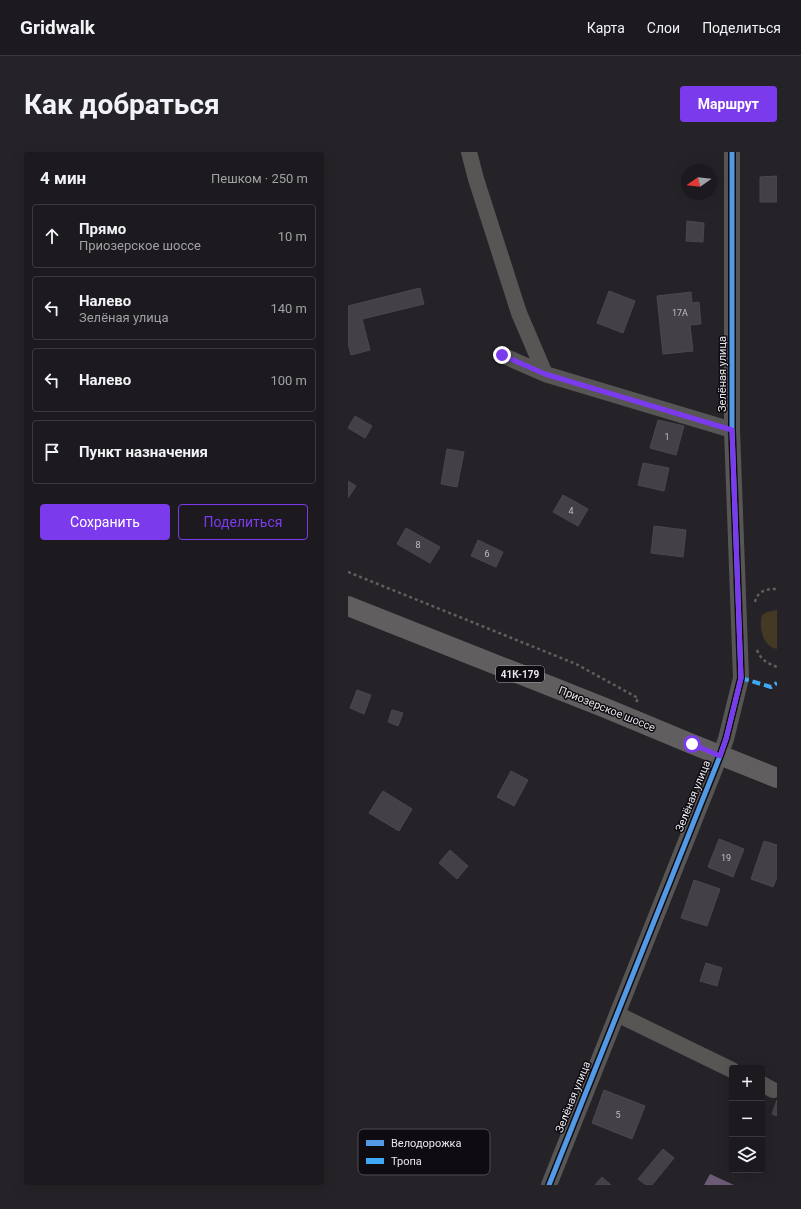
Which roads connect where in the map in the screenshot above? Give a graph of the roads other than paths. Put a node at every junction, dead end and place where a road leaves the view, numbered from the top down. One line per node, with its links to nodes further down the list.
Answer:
1 (469, 152): 4 (street)
2 (732, 152): 5 (street, Зелёная улица)
3 (502, 355): 4 (street)
4 (545, 374): 5 (street)
5 (732, 430): 7 (street, Зелёная улица)
6 (348, 606): 7 (main road, Приозерское шоссе / 41К-179)
7 (720, 756): 8 (main road, Приозерское шоссе / 41К-179); 9 (street, Зелёная улица)
8 (777, 778)
9 (617, 1014): 10 (street); 11 (street, Зелёная улица)
10 (729, 1069)
11 (549, 1185)

